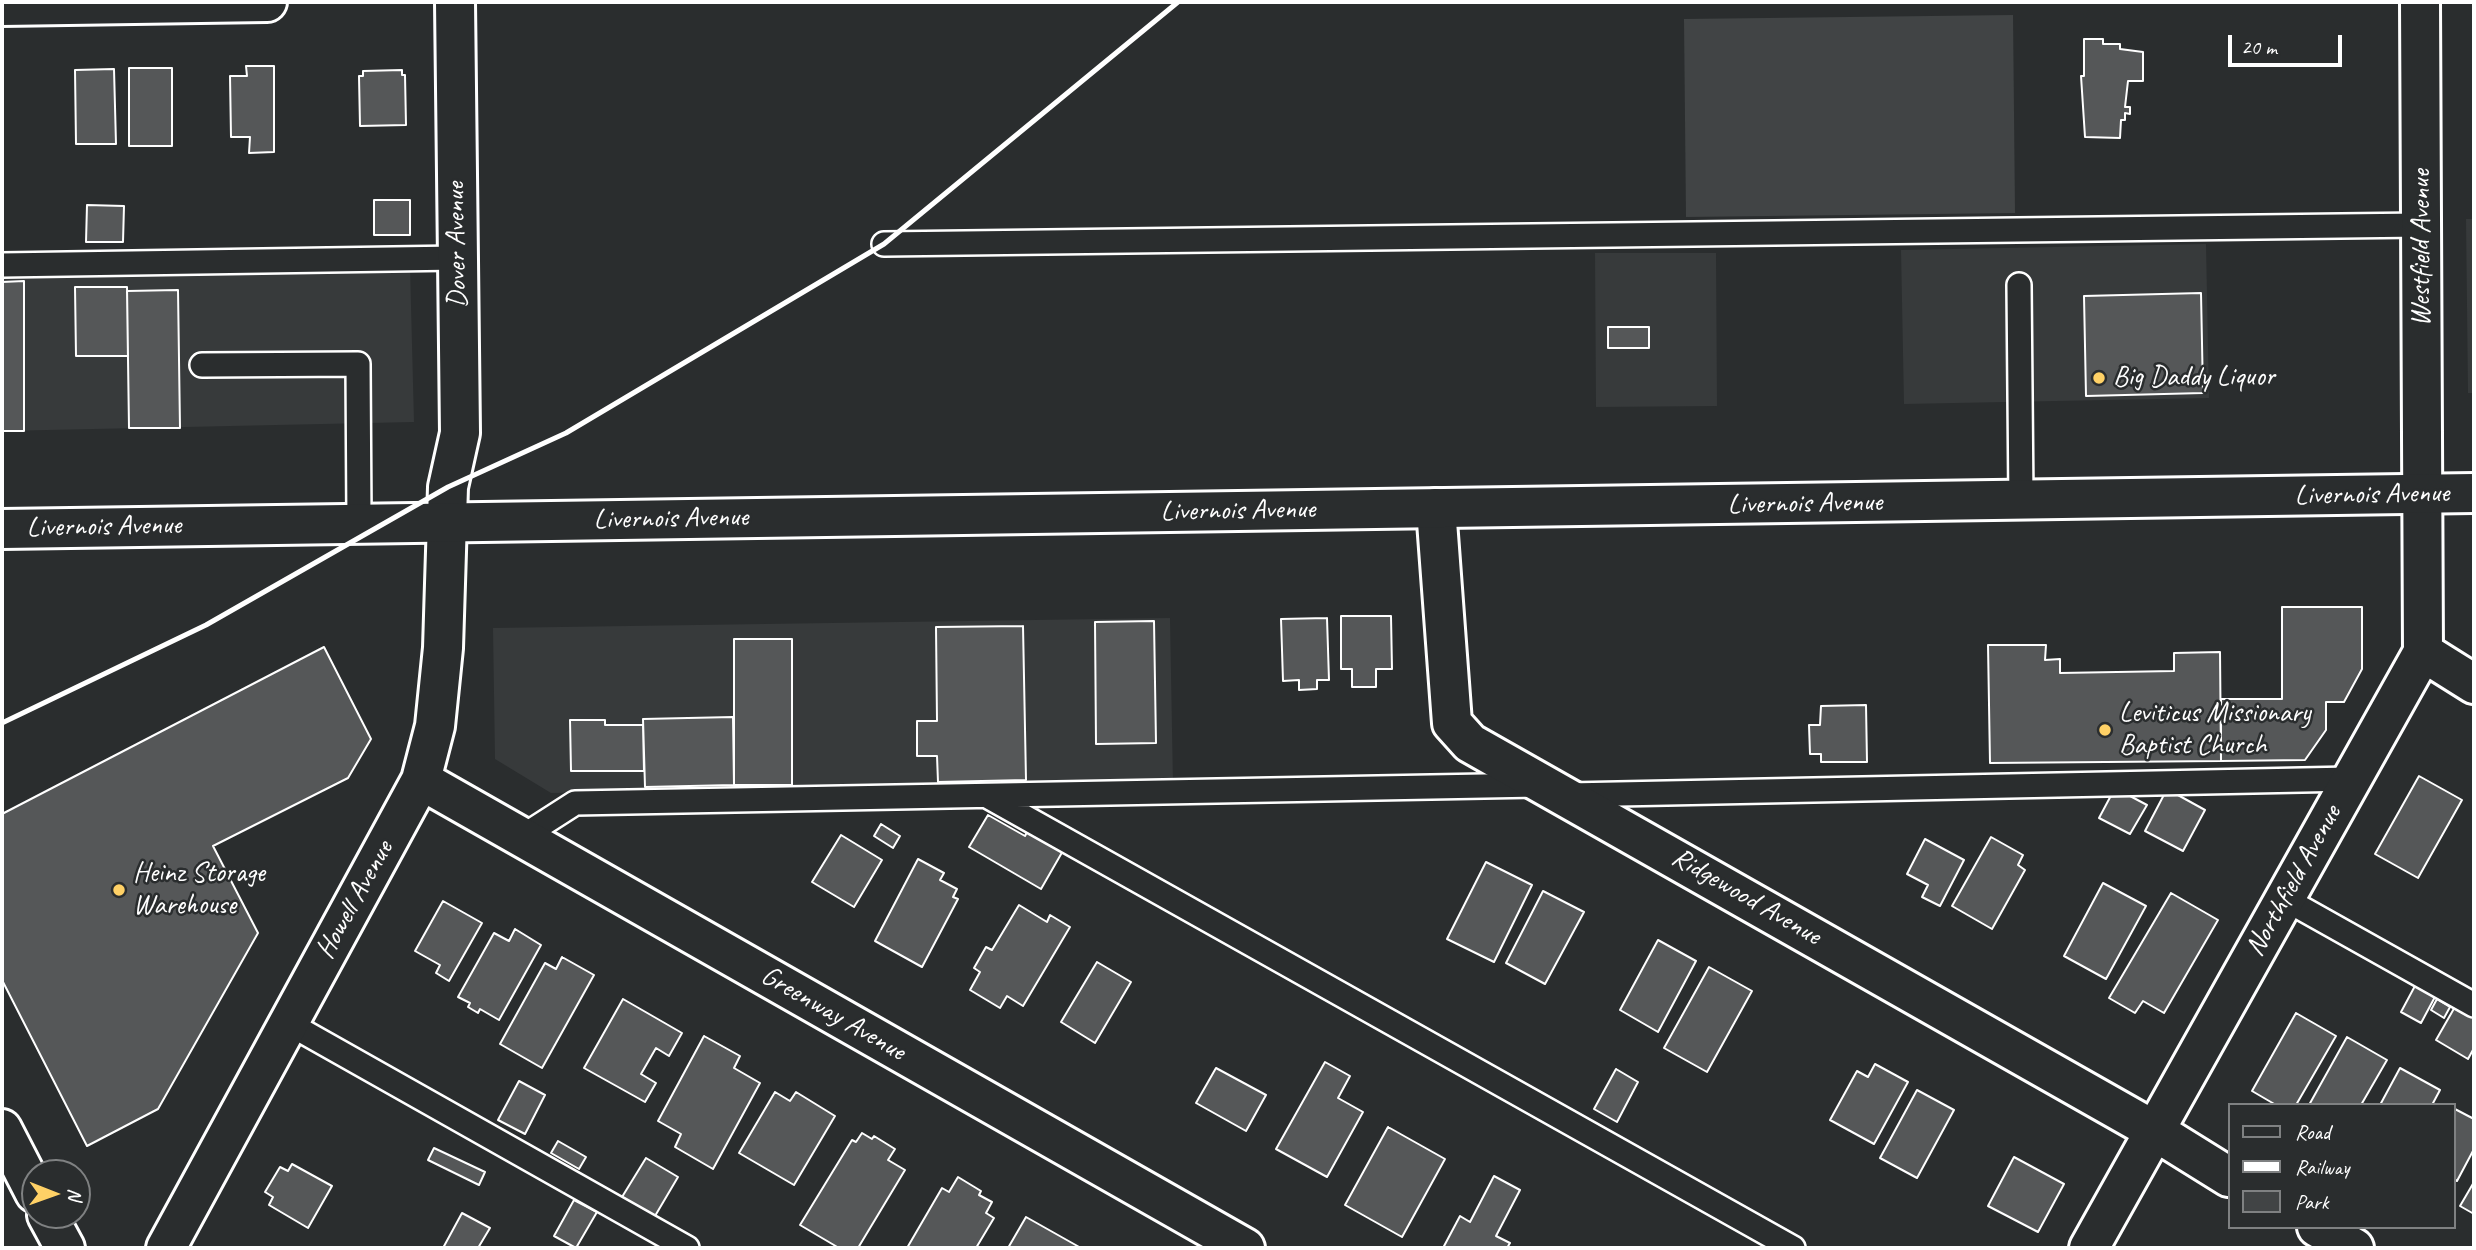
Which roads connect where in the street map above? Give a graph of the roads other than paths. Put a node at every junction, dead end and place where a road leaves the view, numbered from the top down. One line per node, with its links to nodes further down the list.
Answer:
1 (267, 2): 4 (street)
2 (455, 2): 7 (street, Dover Avenue)
3 (2420, 2): 5 (street, Westfield Avenue)
4 (2, 6)
5 (2422, 225): 6 (lane); 11 (street, Westfield Avenue)
6 (884, 244)
7 (458, 258): 8 (lane); 14 (street, Dover Avenue)
8 (2, 265)
9 (2019, 285): 13 (lane)
10 (202, 365): 16 (lane)
11 (2422, 494): 12 (street, Livernois Avenue); 13 (street, Livernois Avenue); 18 (street, Northfield Avenue)
12 (2474, 494)
13 (2021, 502): 15 (street, Livernois Avenue)
14 (447, 505): 15 (street, Livernois Avenue); 16 (street, Livernois Avenue); 20 (street, Howell Avenue)
15 (1436, 508): 22 (street, Ridgewood Avenue)
16 (359, 523): 17 (street, Livernois Avenue)
17 (2, 529)
18 (2423, 652): 19 (street); 21 (street, Northfield Avenue)
19 (2474, 684)
20 (421, 779): 24 (street, Greenway Avenue); 27 (street, Howell Avenue)
21 (2351, 779): 22 (lane); 25 (street, Northfield Avenue)
22 (1555, 790): 23 (lane); 29 (street, Ridgewood Avenue)
23 (986, 795): 24 (lane); 38 (lane)
24 (522, 837): 37 (street, Greenway Avenue)
25 (2284, 899): 26 (lane); 29 (street, Northfield Avenue)
26 (2474, 1005)
27 (288, 1023): 35 (street, Howell Avenue); 36 (lane)
28 (2, 1129): 30 (street)
29 (2155, 1131): 31 (street, Ridgewood Avenue); 39 (street, Northfield Avenue)
30 (21, 1166)
31 (2228, 1176)
32 (55, 1229): 34 (street)
33 (2321, 1229): 40 (street)
34 (65, 1248)
35 (166, 1248)
36 (687, 1248)
37 (1245, 1248)
38 (1793, 1248)
39 (2089, 1248)
40 (2354, 1248)

